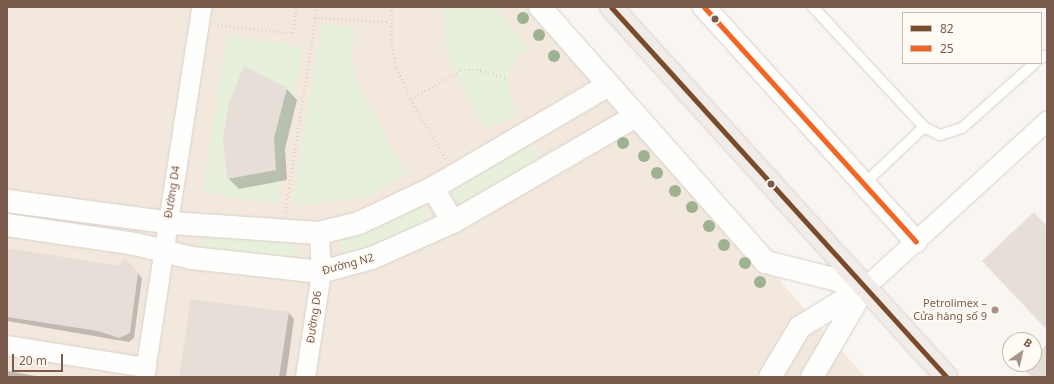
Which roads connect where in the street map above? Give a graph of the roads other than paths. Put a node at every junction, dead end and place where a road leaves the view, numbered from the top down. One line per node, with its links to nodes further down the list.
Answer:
1 (201, 7): 15 (street, Đường D4)
2 (540, 7): 7 (street)
3 (611, 7): 21 (highway)
4 (704, 7): 11 (street)
5 (813, 7): 10 (lane)
6 (1034, 64): 10 (lane)
7 (607, 86): 8 (street); 12 (street)
8 (634, 117): 14 (street, Đường N2); 21 (street)
9 (1047, 120): 18 (street)
10 (924, 127): 11 (lane)
11 (864, 184): 18 (street)
12 (433, 188): 14 (street); 17 (street)
13 (7, 201): 15 (street)
14 (453, 222): 20 (street, Đường N2)
15 (167, 223): 17 (street); 19 (street, Đường D4)
16 (7, 225): 19 (street, Đường N2)
17 (319, 234): 20 (street, Đường D6)
18 (916, 242): 21 (street)
19 (162, 253): 20 (street, Đường N2); 23 (street, Đường D4)
20 (320, 272): 24 (street, Đường D6)
21 (865, 287): 25 (street); 26 (street); 27 (highway)
22 (7, 345): 23 (street)
23 (145, 372)
24 (305, 377)
25 (770, 377)
26 (812, 377)
27 (946, 377)

